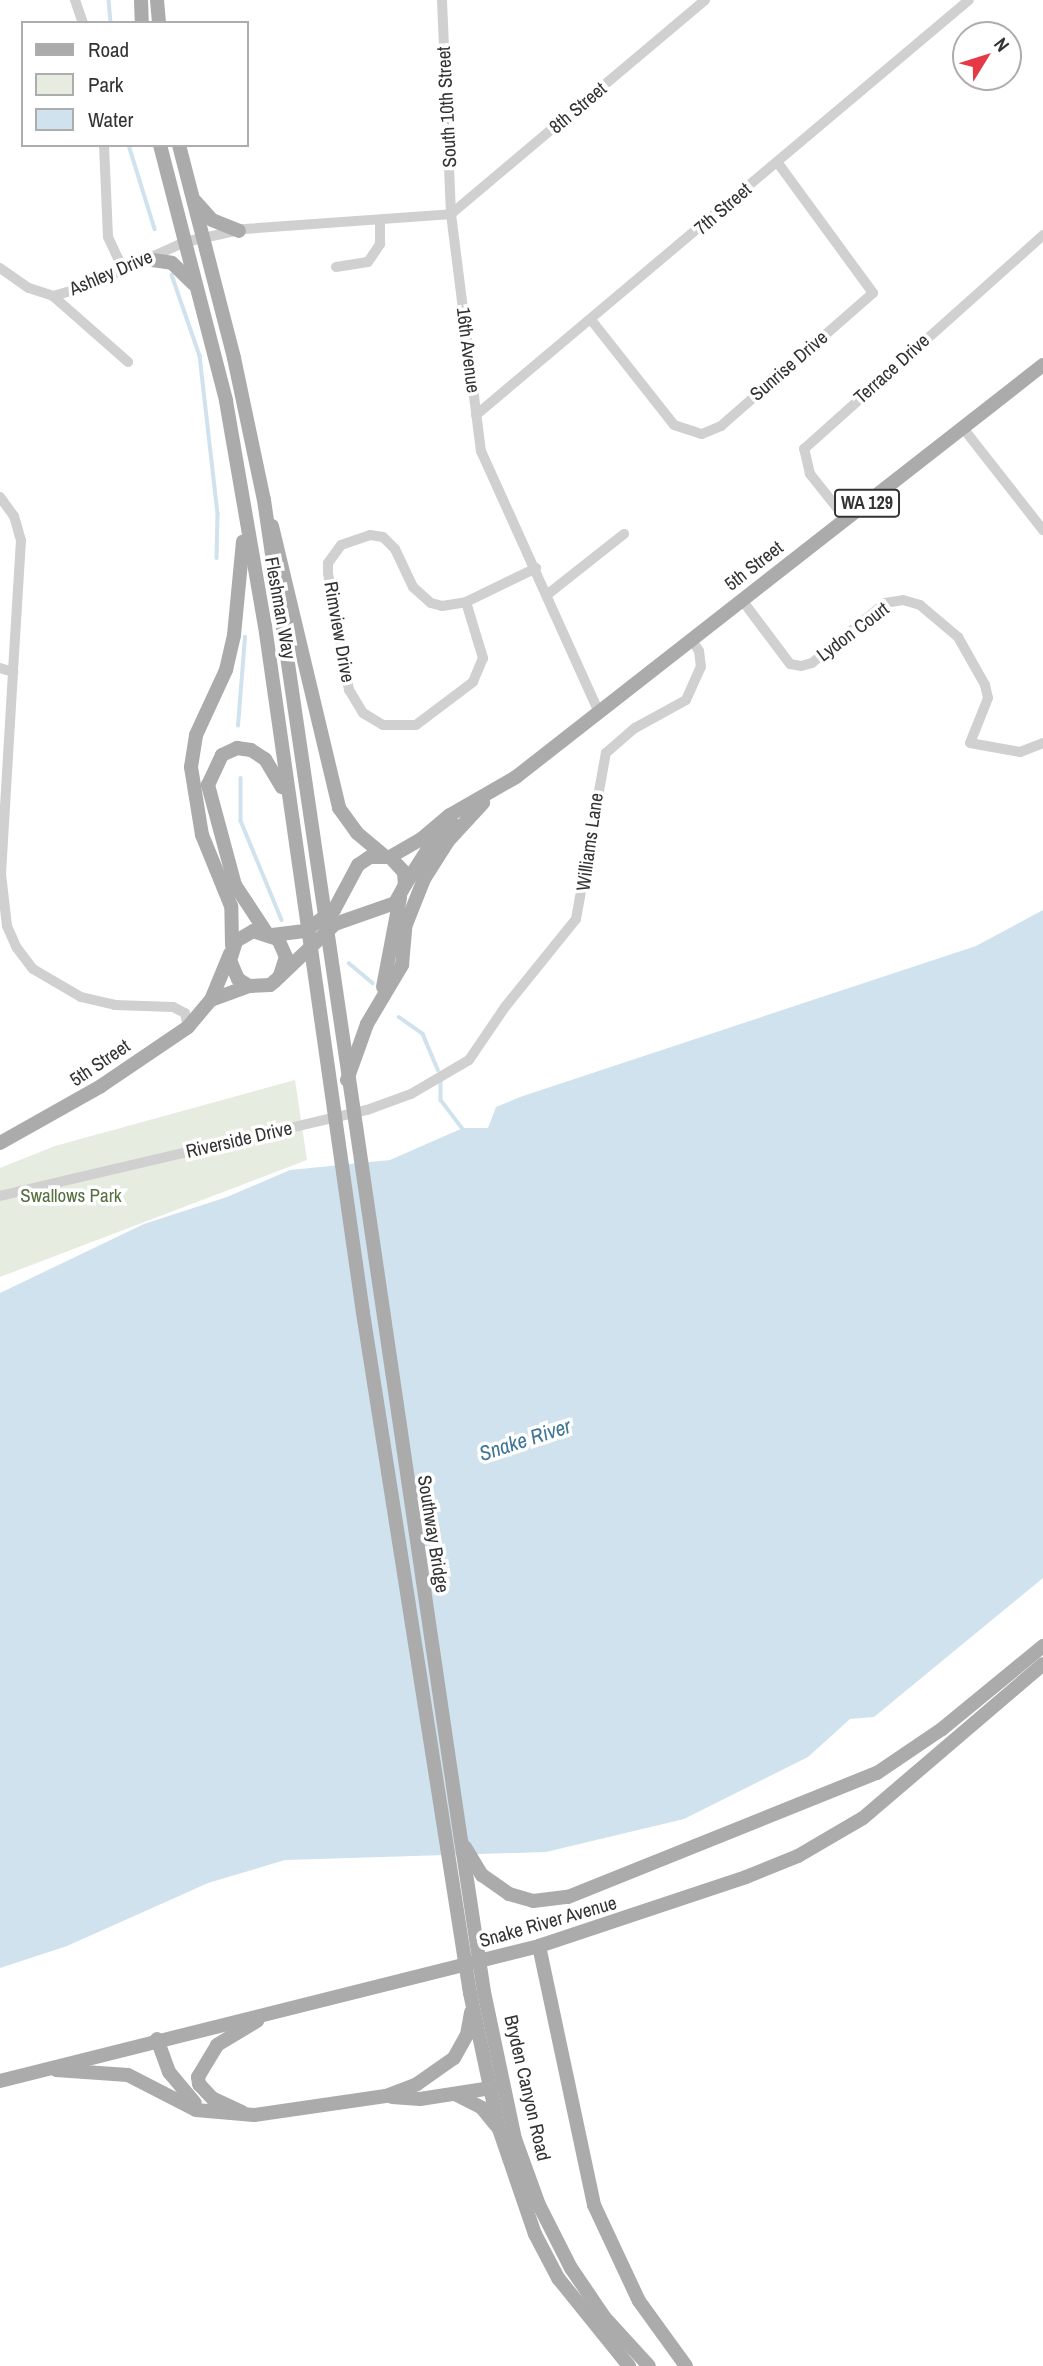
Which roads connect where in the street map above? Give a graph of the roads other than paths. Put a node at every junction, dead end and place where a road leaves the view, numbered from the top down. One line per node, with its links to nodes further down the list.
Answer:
1 (75, 0): 7 (street)
2 (141, 0): 8 (main road)
3 (157, 0): 9 (main road)
4 (442, 0): 15 (street, South 10th Street)
5 (705, 0): 15 (street, 8th Street)
6 (969, 0): 13 (street, 7th Street)
7 (82, 21)
8 (142, 21)
9 (159, 21)
10 (104, 147): 24 (street)
11 (161, 147): 20 (main road, Fleshman Way)
12 (179, 147): 14 (main road, Fleshman Way)
13 (777, 162): 27 (street, 7th Street); 27 (street, Sunrise Drive)
14 (194, 199): 17 (main road); 19 (main road, Fleshman Way)
15 (451, 214): 16 (street); 30 (street, 16th Avenue)
16 (380, 221): 17 (street); 22 (street)
17 (239, 231): 19 (street)
18 (1043, 235): 35 (street, Terrace Drive)
19 (203, 238): 20 (street, Ashley Drive); 33 (main road, Fleshman Way)
20 (185, 242): 21 (street, Ashley Drive); 25 (main road, Fleshman Way)
21 (145, 259): 24 (street, Ashley Drive); 25 (main road)
22 (336, 267)
23 (0, 268): 26 (street, Ashley Drive)
24 (123, 269): 26 (street, Ashley Drive)
25 (199, 292): 34 (main road, Fleshman Way)
26 (52, 296): 28 (street)
27 (592, 321): 30 (street, 7th Street)
28 (128, 362)
29 (1043, 365): 31 (main road, 5th Street / WA 129)
30 (476, 415): 38 (street, 16th Avenue)
31 (963, 428): 35 (main road, 5th Street / WA 129); 36 (street)
32 (0, 498): 44 (street)
33 (264, 500): 50 (main road); 60 (main road, Fleshman Way)
34 (244, 519): 48 (main road, Fleshman Way); 53 (main road)
35 (846, 519): 40 (main road, 5th Street / WA 129)
36 (1043, 530)
37 (624, 534): 39 (street)
38 (536, 568): 39 (street, 16th Avenue); 41 (street, Rimview Drive)
39 (548, 594): 45 (street, 16th Avenue)
40 (742, 600): 42 (main road, 5th Street / WA 129); 46 (street, Lydon Court)
41 (466, 603): 41 (street, Rimview Drive)
42 (691, 639): 45 (main road, 5th Street / WA 129); 59 (street, Williams Lane)
43 (0, 668): 44 (street)
44 (13, 673): 58 (street)
45 (597, 710): 47 (main road, 5th Street / WA 129)
46 (1043, 743)
47 (489, 796): 49 (main road, 5th Street); 50 (main road, 5th Street)
48 (288, 801): 52 (main road); 61 (main road, Fleshman Way)
49 (466, 821): 51 (main road, 5th Street); 56 (main road)
50 (386, 856): 51 (main road); 52 (main road, 5th Street)
51 (403, 892): 54 (main road); 56 (main road)
52 (269, 933): 53 (main road); 54 (main road)
53 (231, 950): 55 (main road); 57 (main road, 5th Street)
54 (280, 976): 55 (main road)
55 (249, 986): 57 (main road, 5th Street)
56 (381, 999): 60 (main road)
57 (211, 1000): 58 (main road, 5th Street)
58 (188, 1027): 62 (main road, 5th Street)
59 (469, 1060): 63 (street, Riverside Drive)
60 (346, 1081): 66 (main road, Southway Bridge)
61 (329, 1084): 68 (main road, Southway Bridge)
62 (0, 1143)
63 (0, 1196)
64 (1043, 1646): 66 (main road)
65 (1043, 1664): 67 (main road, Snake River Avenue)
66 (461, 1840): 68 (main road, Southway Bridge)
67 (539, 1945): 69 (main road, Snake River Avenue); 82 (main road)
68 (477, 1992): 71 (main road, Bryden Canyon Road); 74 (main road, Bryden Canyon Road); 76 (main road)
69 (280, 2010): 70 (main road, Snake River Avenue); 78 (main road)
70 (158, 2039): 72 (main road, Snake River Avenue); 77 (main road)
71 (502, 2068): 74 (main road); 81 (main road, Bryden Canyon Road)
72 (46, 2069): 73 (main road, Snake River Avenue); 77 (main road)
73 (0, 2081)
74 (491, 2088): 75 (main road); 79 (main road, Bryden Canyon Road)
75 (455, 2094): 76 (main road); 79 (main road)
76 (386, 2096): 78 (main road)
77 (210, 2113): 78 (main road)
78 (254, 2115)
79 (499, 2129): 80 (main road, Bryden Canyon Road)
80 (629, 2366)
81 (649, 2366)
82 (686, 2366)

